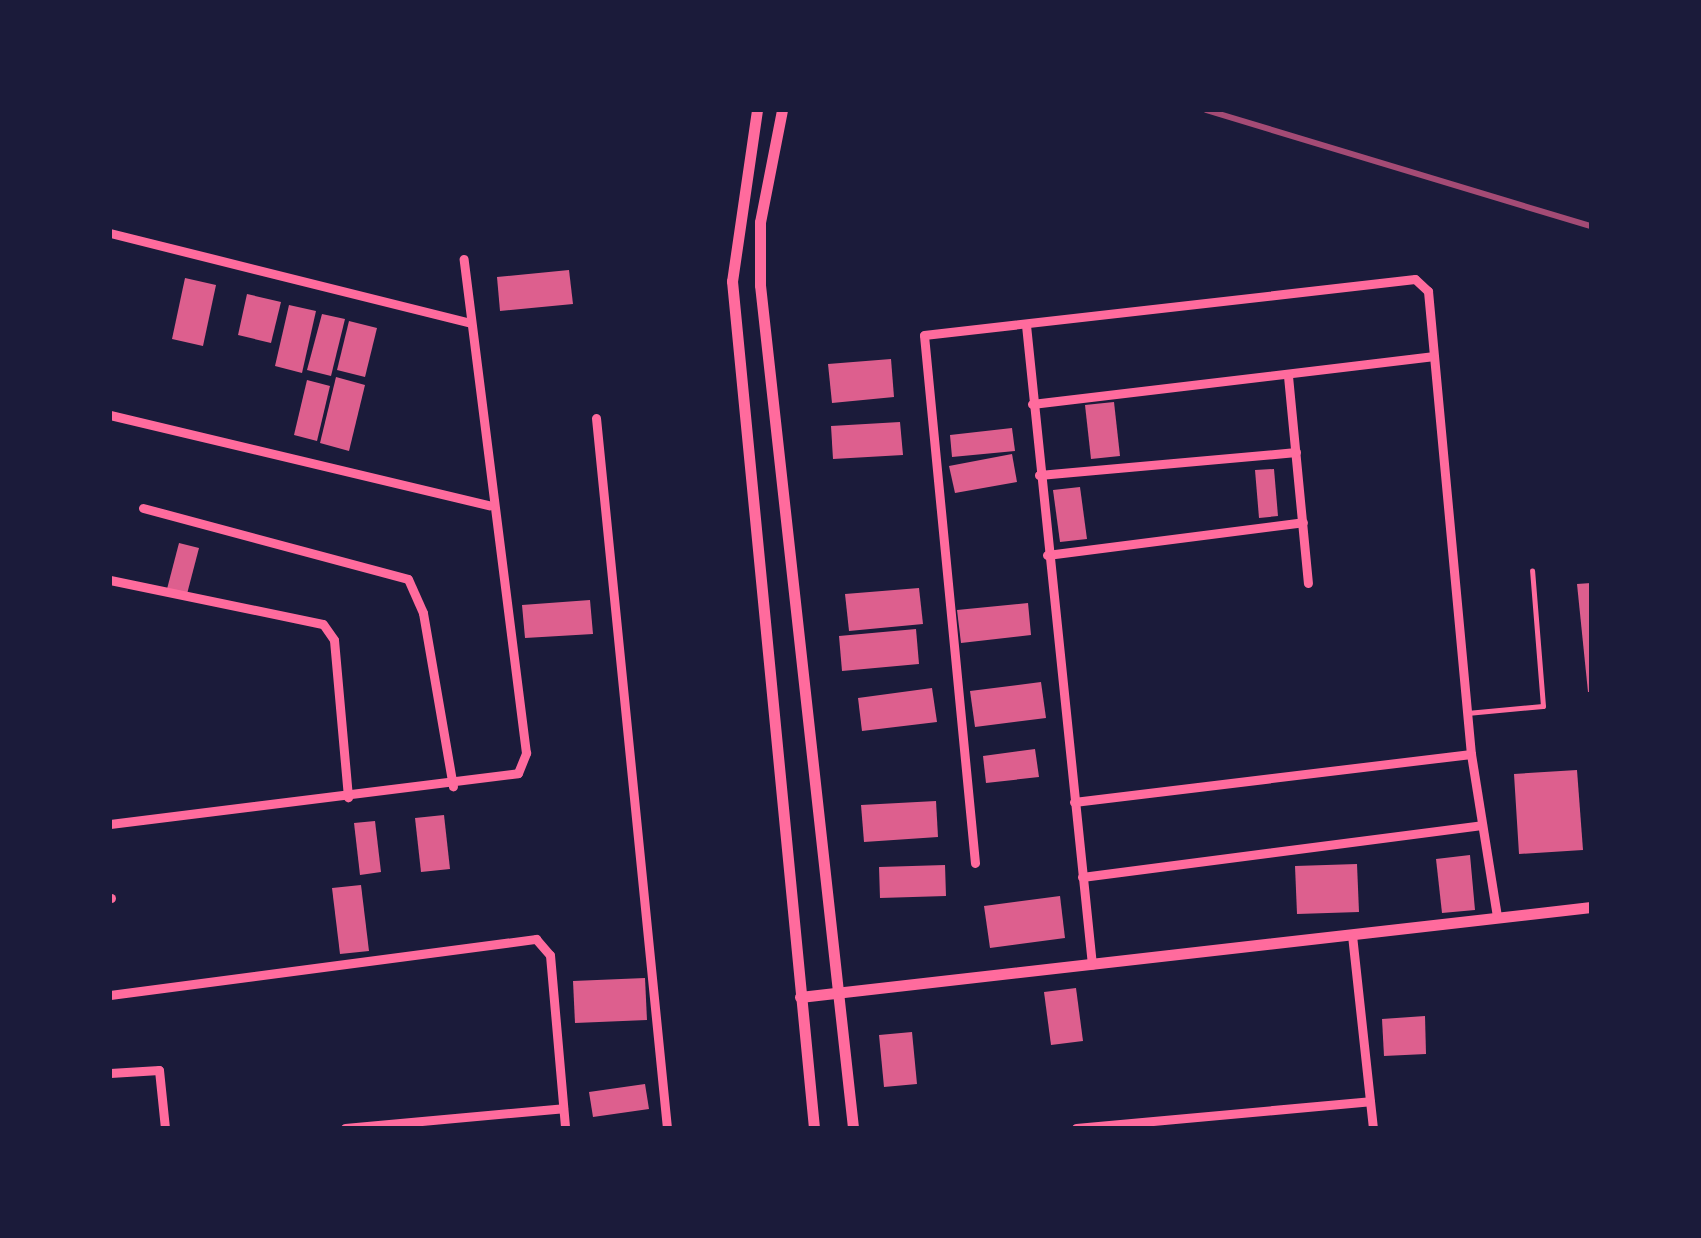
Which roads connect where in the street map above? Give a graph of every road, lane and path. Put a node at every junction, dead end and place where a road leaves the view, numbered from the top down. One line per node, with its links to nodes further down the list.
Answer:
1 (757, 110): 36 (street)
2 (782, 110): 34 (street)
3 (110, 233): 5 (street)
4 (464, 259): 5 (street)
5 (470, 323): 14 (street)
6 (1026, 325): 7 (street); 9 (street); 28 (street)
7 (1432, 356): 8 (street); 21 (street)
8 (1288, 376): 9 (street); 12 (street)
9 (1032, 404): 13 (street)
10 (110, 415): 14 (street)
11 (596, 418): 44 (street)
12 (1296, 452): 13 (street); 16 (street)
13 (1039, 475): 17 (street)
14 (489, 506): 23 (street)
15 (143, 508): 23 (street)
16 (1303, 522): 17 (street); 20 (street)
17 (1046, 555): 25 (street)
18 (1532, 570): 21 (lane)
19 (110, 580): 24 (street)
20 (1308, 583)
21 (1467, 713): 22 (street)
22 (1471, 754): 25 (street); 27 (street)
23 (453, 786): 24 (street)
24 (348, 798): 26 (street)
25 (1074, 802): 29 (street)
26 (110, 824)
27 (1482, 824): 29 (street); 31 (street)
28 (975, 864)
29 (1082, 877): 33 (street)
30 (1591, 907): 31 (street)
31 (1497, 916): 32 (street)
32 (1352, 935): 33 (street); 38 (street)
33 (1092, 964): 34 (street)
34 (839, 992): 36 (street); 46 (street)
35 (110, 995): 39 (street)
36 (800, 997): 45 (street)
37 (110, 1072): 41 (street)
38 (1370, 1100): 47 (street); 48 (street)
39 (564, 1108): 40 (street); 43 (street)
40 (429, 1124): 42 (street)
41 (165, 1128)
42 (345, 1128)
43 (565, 1128)
44 (667, 1128)
45 (814, 1128)
46 (853, 1128)
47 (1076, 1128)
48 (1373, 1128)

